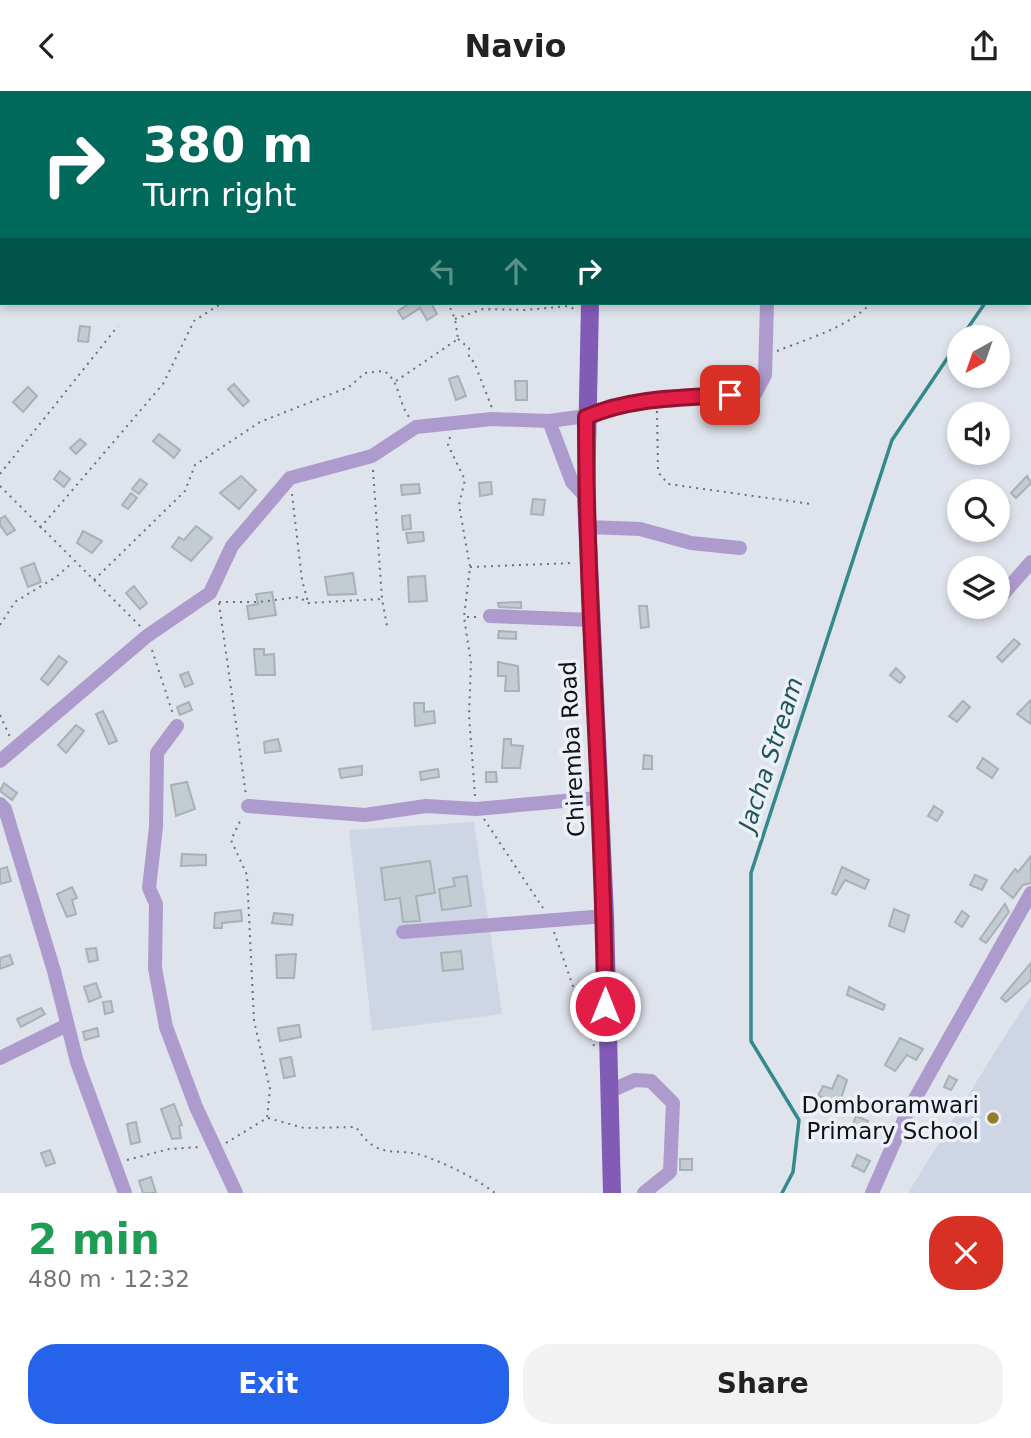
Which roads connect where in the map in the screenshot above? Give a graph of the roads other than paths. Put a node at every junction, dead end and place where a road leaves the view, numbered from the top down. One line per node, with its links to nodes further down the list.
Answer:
1 (767, 305): 3 (street)
2 (589, 310): 3 (main road, Chiremba Road)
3 (586, 417): 4 (street); 5 (main road, Chiremba Road)
4 (550, 421): 5 (street); 13 (street)
5 (586, 497): 6 (main road, Chiremba Road)
6 (587, 527): 7 (street); 11 (main road, Chiremba Road)
7 (740, 548)
8 (1031, 562): 9 (street)
9 (1010, 586)
10 (490, 617): 11 (street)
11 (592, 620): 14 (main road, Chiremba Road)
12 (177, 726): 24 (street)
13 (0, 761)
14 (597, 798): 16 (street); 18 (main road, Chiremba Road)
15 (0, 804): 20 (street)
16 (248, 806)
17 (1031, 893): 27 (street)
18 (605, 916): 19 (street); 22 (main road, Chiremba Road)
19 (404, 932)
20 (67, 1025): 21 (street); 23 (street)
21 (0, 1058)
22 (608, 1092): 25 (main road, Chiremba Road); 26 (street)
23 (125, 1193)
24 (236, 1193)
25 (612, 1193)
26 (644, 1193)
27 (873, 1193)

